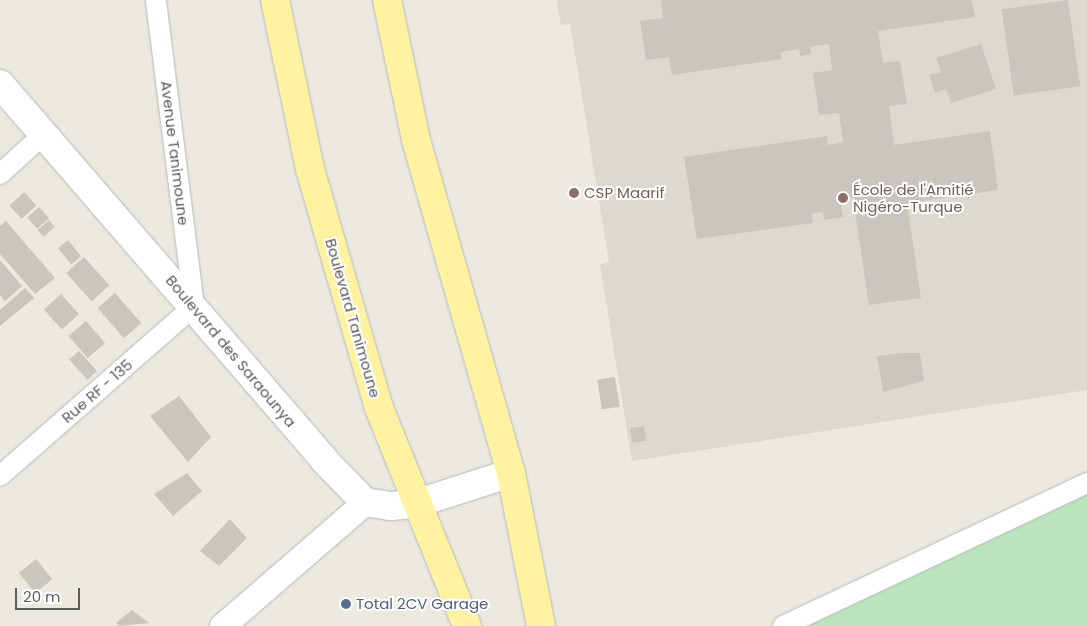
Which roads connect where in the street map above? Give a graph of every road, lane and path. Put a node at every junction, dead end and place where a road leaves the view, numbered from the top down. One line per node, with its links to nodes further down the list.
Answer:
1 (156, 0): 7 (street, Avenue Tanimoune)
2 (275, 0): 12 (main road, Boulevard Tanimoune)
3 (387, 0): 8 (main road)
4 (0, 84): 5 (main road, Boulevard des Saraounya)
5 (44, 134): 6 (street); 7 (main road, Boulevard des Saraounya)
6 (0, 174)
7 (194, 306): 9 (street, Rue RF - 135); 11 (main road, Boulevard des Saraounya)
8 (511, 473): 12 (main road); 15 (main road)
9 (0, 476)
10 (1087, 483): 16 (street)
11 (365, 502): 12 (main road); 13 (street)
12 (415, 504): 14 (main road, Boulevard Tanimoune)
13 (222, 626)
14 (466, 626)
15 (541, 626)
16 (783, 626)

